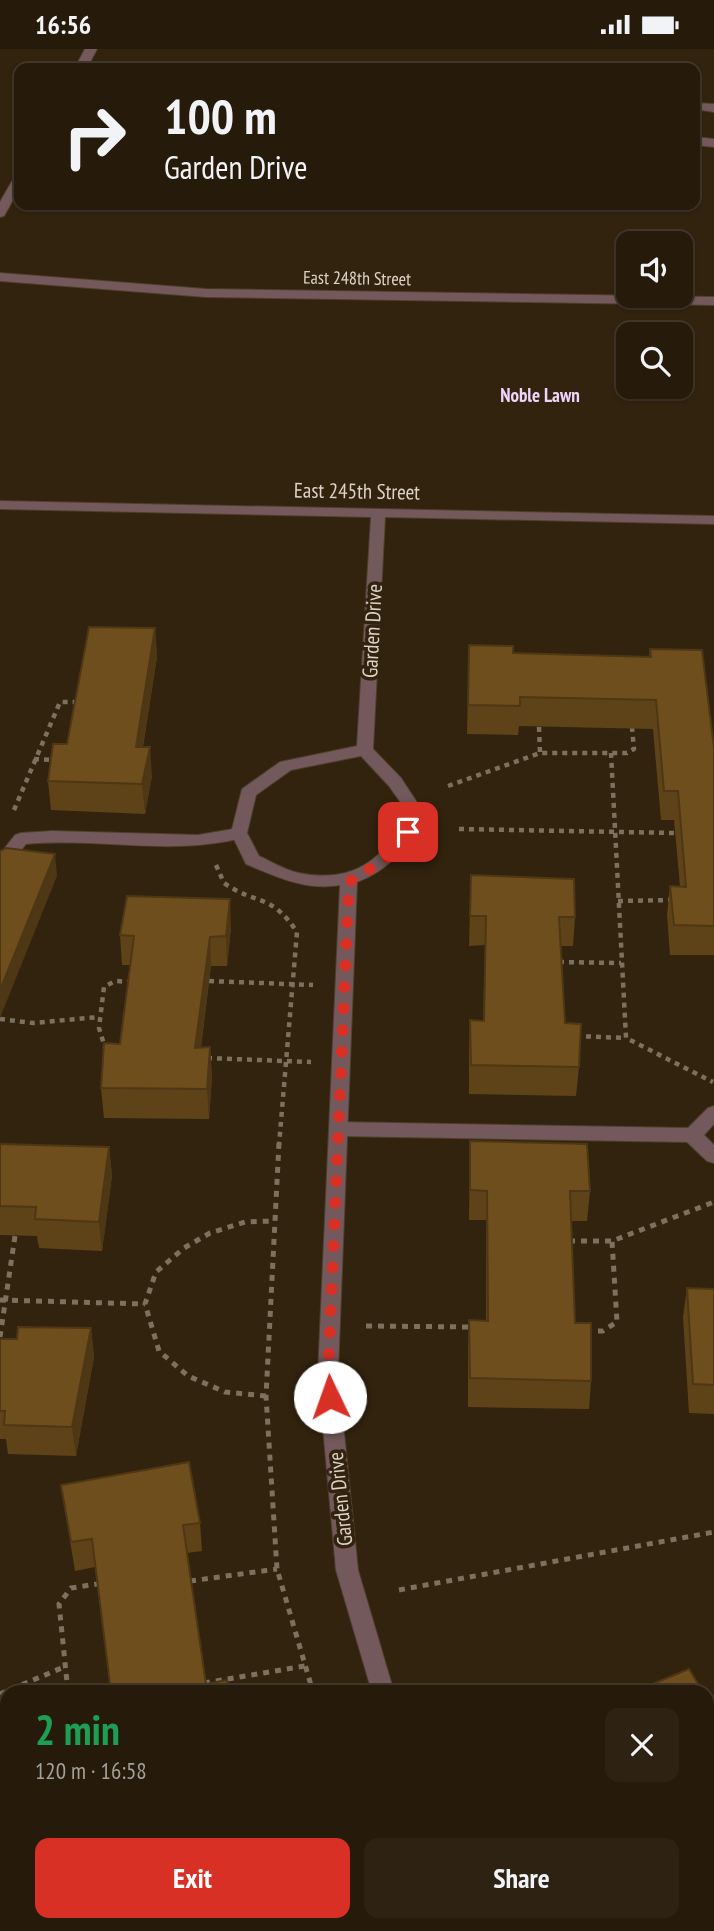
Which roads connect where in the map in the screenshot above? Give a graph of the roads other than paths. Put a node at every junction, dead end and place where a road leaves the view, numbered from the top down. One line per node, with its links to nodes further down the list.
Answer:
1 (14, 188): 2 (street)
2 (0, 213)
3 (0, 277): 4 (street, East 248th Street)
4 (714, 301)
5 (0, 505): 6 (street, East 245th Street)
6 (378, 513): 7 (street, East 245th Street); 8 (street, Garden Drive)
7 (714, 520)
8 (365, 750): 9 (street); 11 (street)
9 (239, 833): 10 (street); 11 (street)
10 (0, 865)
11 (349, 882): 13 (street, Garden Drive)
12 (714, 1113): 14 (street)
13 (338, 1129): 14 (street); 16 (street, Garden Drive)
14 (692, 1135): 15 (street)
15 (714, 1156)
16 (381, 1685)

